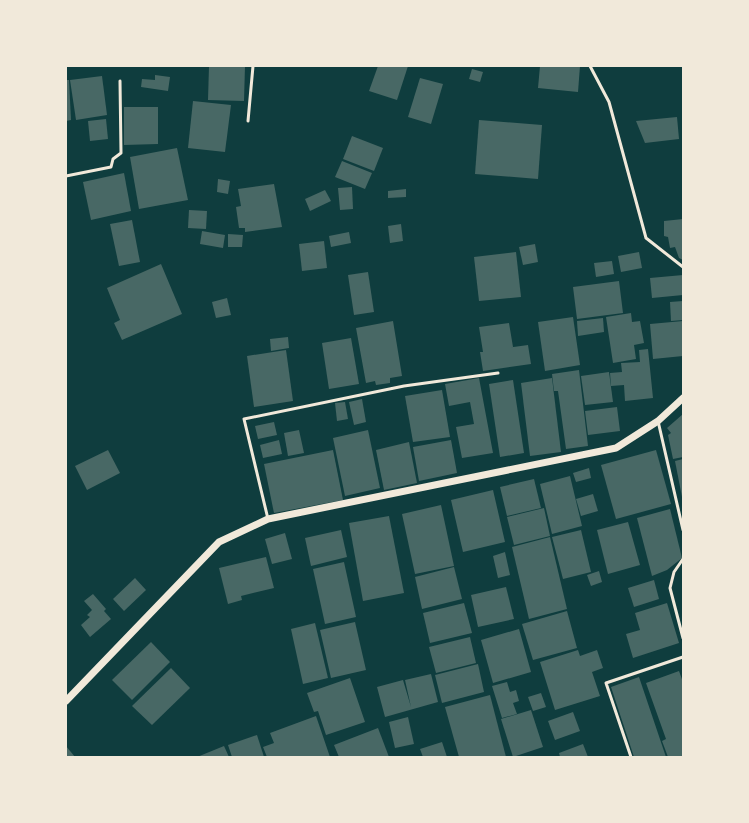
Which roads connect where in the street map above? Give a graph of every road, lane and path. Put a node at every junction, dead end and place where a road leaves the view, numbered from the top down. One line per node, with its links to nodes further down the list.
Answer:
1 (253, 66): 4 (lane)
2 (590, 66): 6 (lane)
3 (120, 81): 5 (lane)
4 (248, 121)
5 (66, 176)
6 (683, 267)
7 (498, 373): 10 (lane)
8 (683, 398): 9 (street)
9 (658, 420): 10 (street); 11 (lane)
10 (268, 519): 15 (street)
11 (683, 530)
12 (683, 560): 13 (lane)
13 (683, 638)
14 (683, 657): 16 (lane)
15 (66, 701)
16 (631, 757)

